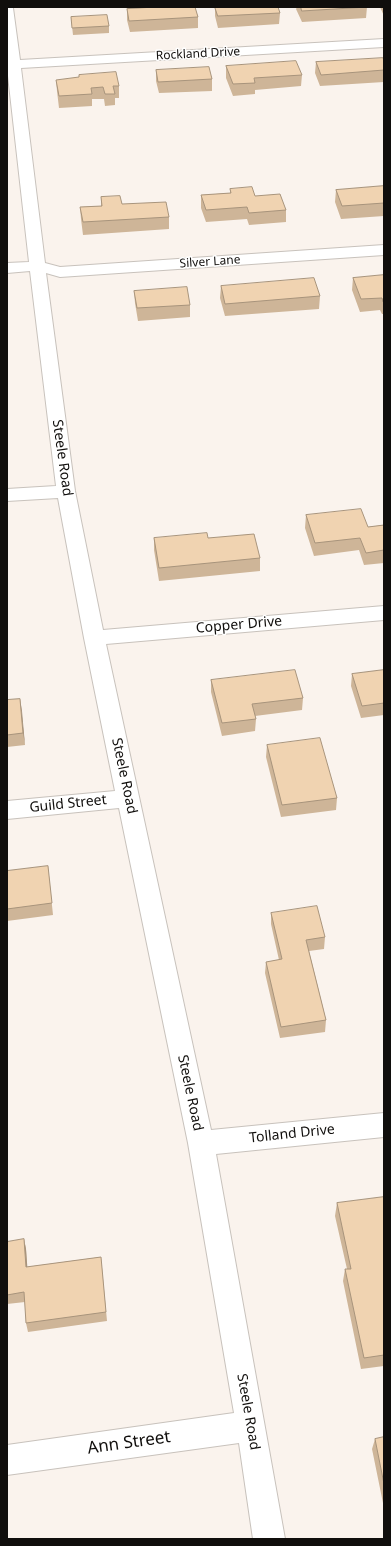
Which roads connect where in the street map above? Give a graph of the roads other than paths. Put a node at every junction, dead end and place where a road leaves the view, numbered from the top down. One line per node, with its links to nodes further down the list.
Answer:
1 (7, 8): 3 (street, Steele Road)
2 (384, 43): 3 (street, Rockland Drive)
3 (12, 64): 5 (street, Steele Road)
4 (384, 250): 5 (street, Silver Lane)
5 (37, 266): 6 (street, Silver Lane); 7 (street, Steele Road)
6 (7, 268)
7 (66, 490): 8 (street); 10 (street, Steele Road)
8 (7, 495)
9 (384, 613): 10 (street, Copper Drive)
10 (94, 638): 11 (street, Steele Road)
11 (128, 798): 12 (street, Guild Street); 14 (street, Steele Road)
12 (7, 810)
13 (384, 1125): 14 (street, Tolland Drive)
14 (201, 1143): 15 (street, Steele Road)
15 (251, 1426): 16 (street, Ann Street); 17 (street, Steele Road)
16 (7, 1460)
17 (269, 1539)

